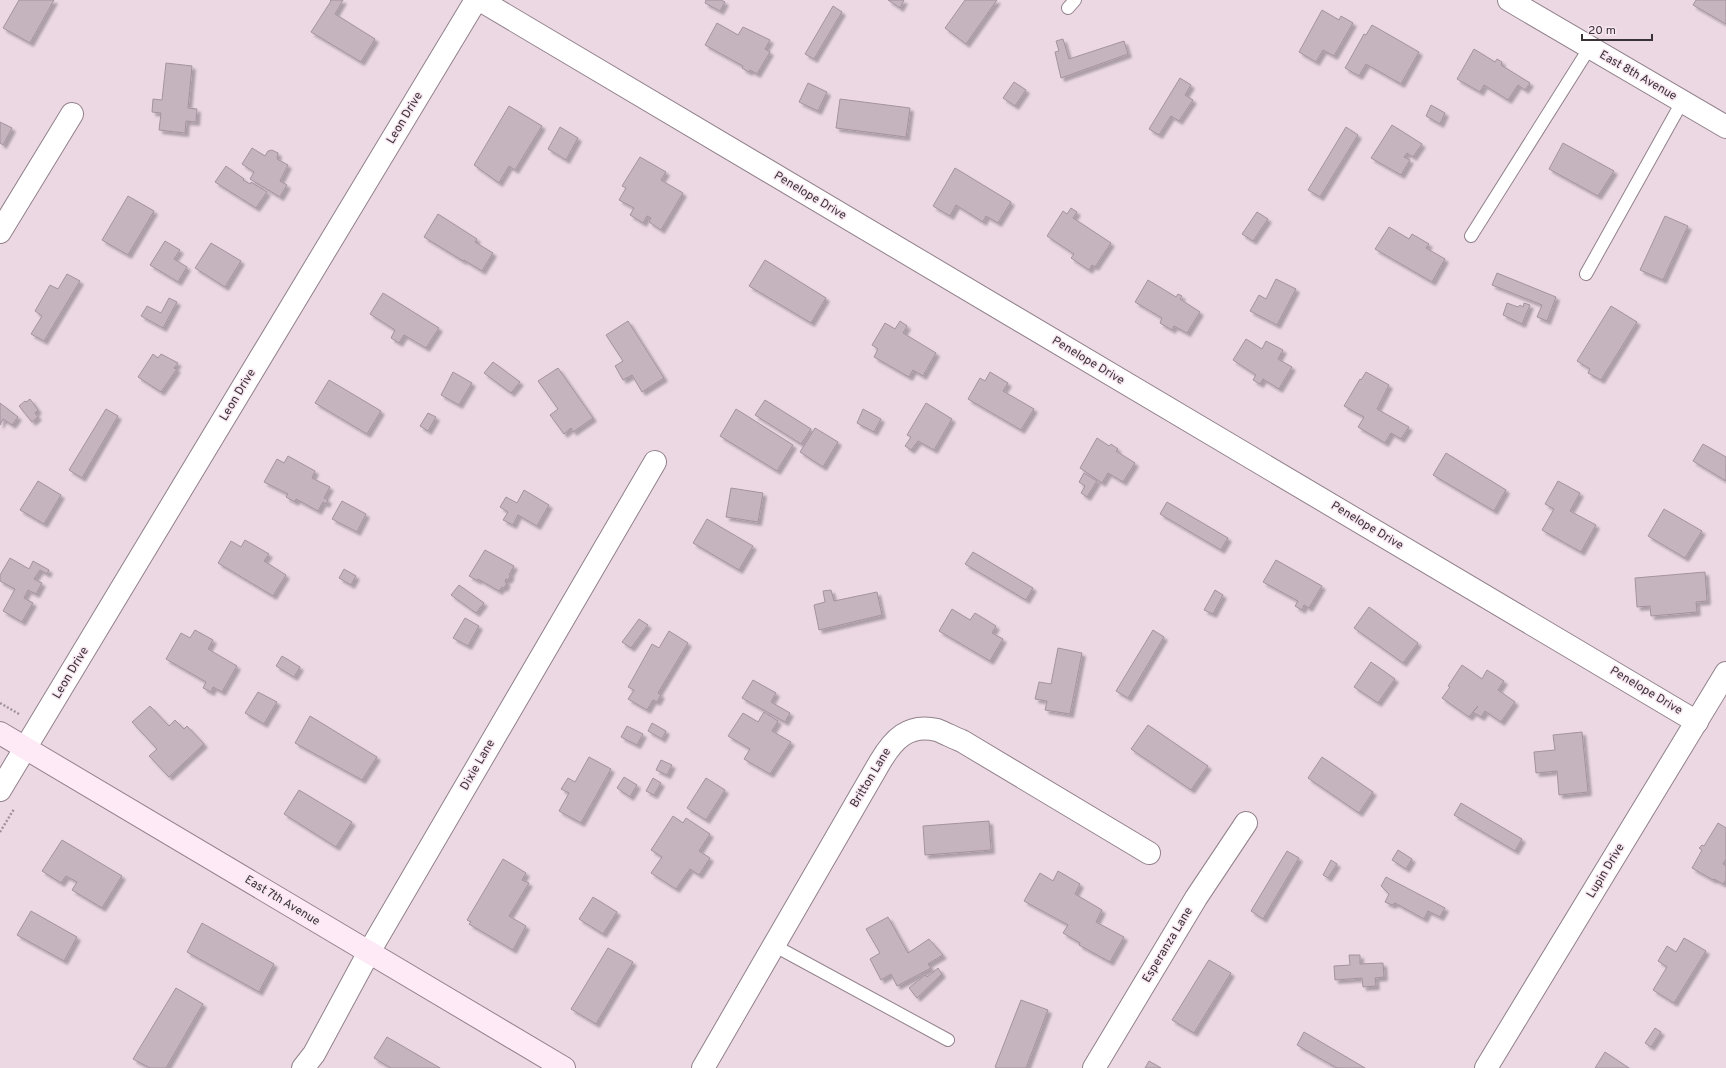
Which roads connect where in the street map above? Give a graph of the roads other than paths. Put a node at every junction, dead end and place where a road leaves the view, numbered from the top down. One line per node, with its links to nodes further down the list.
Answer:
1 (476, 0): 15 (street, Leon Drive)
2 (480, 0): 13 (street, Penelope Drive)
3 (1509, 0): 4 (street, East 8th Avenue)
4 (1590, 47): 5 (street, East 8th Avenue); 9 (lane)
5 (1682, 102): 7 (street, East 8th Avenue); 10 (lane)
6 (72, 114): 8 (street)
7 (1726, 127)
8 (0, 232)
9 (1471, 236)
10 (1586, 274)
11 (655, 462): 20 (street, Dixie Lane)
12 (1726, 673): 13 (street, Lupin Drive)
13 (1697, 722): 26 (street, Lupin Drive)
14 (0, 733): 15 (main road, East 7th Avenue)
15 (25, 748): 16 (street, Leon Drive); 20 (main road, East 7th Avenue)
16 (0, 790)
17 (1246, 823): 25 (street, Esperanza Lane)
18 (1149, 853): 19 (street, Britton Lane)
19 (775, 946): 21 (lane); 24 (street, Britton Lane)
20 (369, 952): 22 (street, Dixie Lane); 23 (main road, East 7th Avenue)
21 (948, 1040)
22 (303, 1068)
23 (564, 1068)
24 (703, 1068)
25 (1094, 1068)
26 (1486, 1068)

